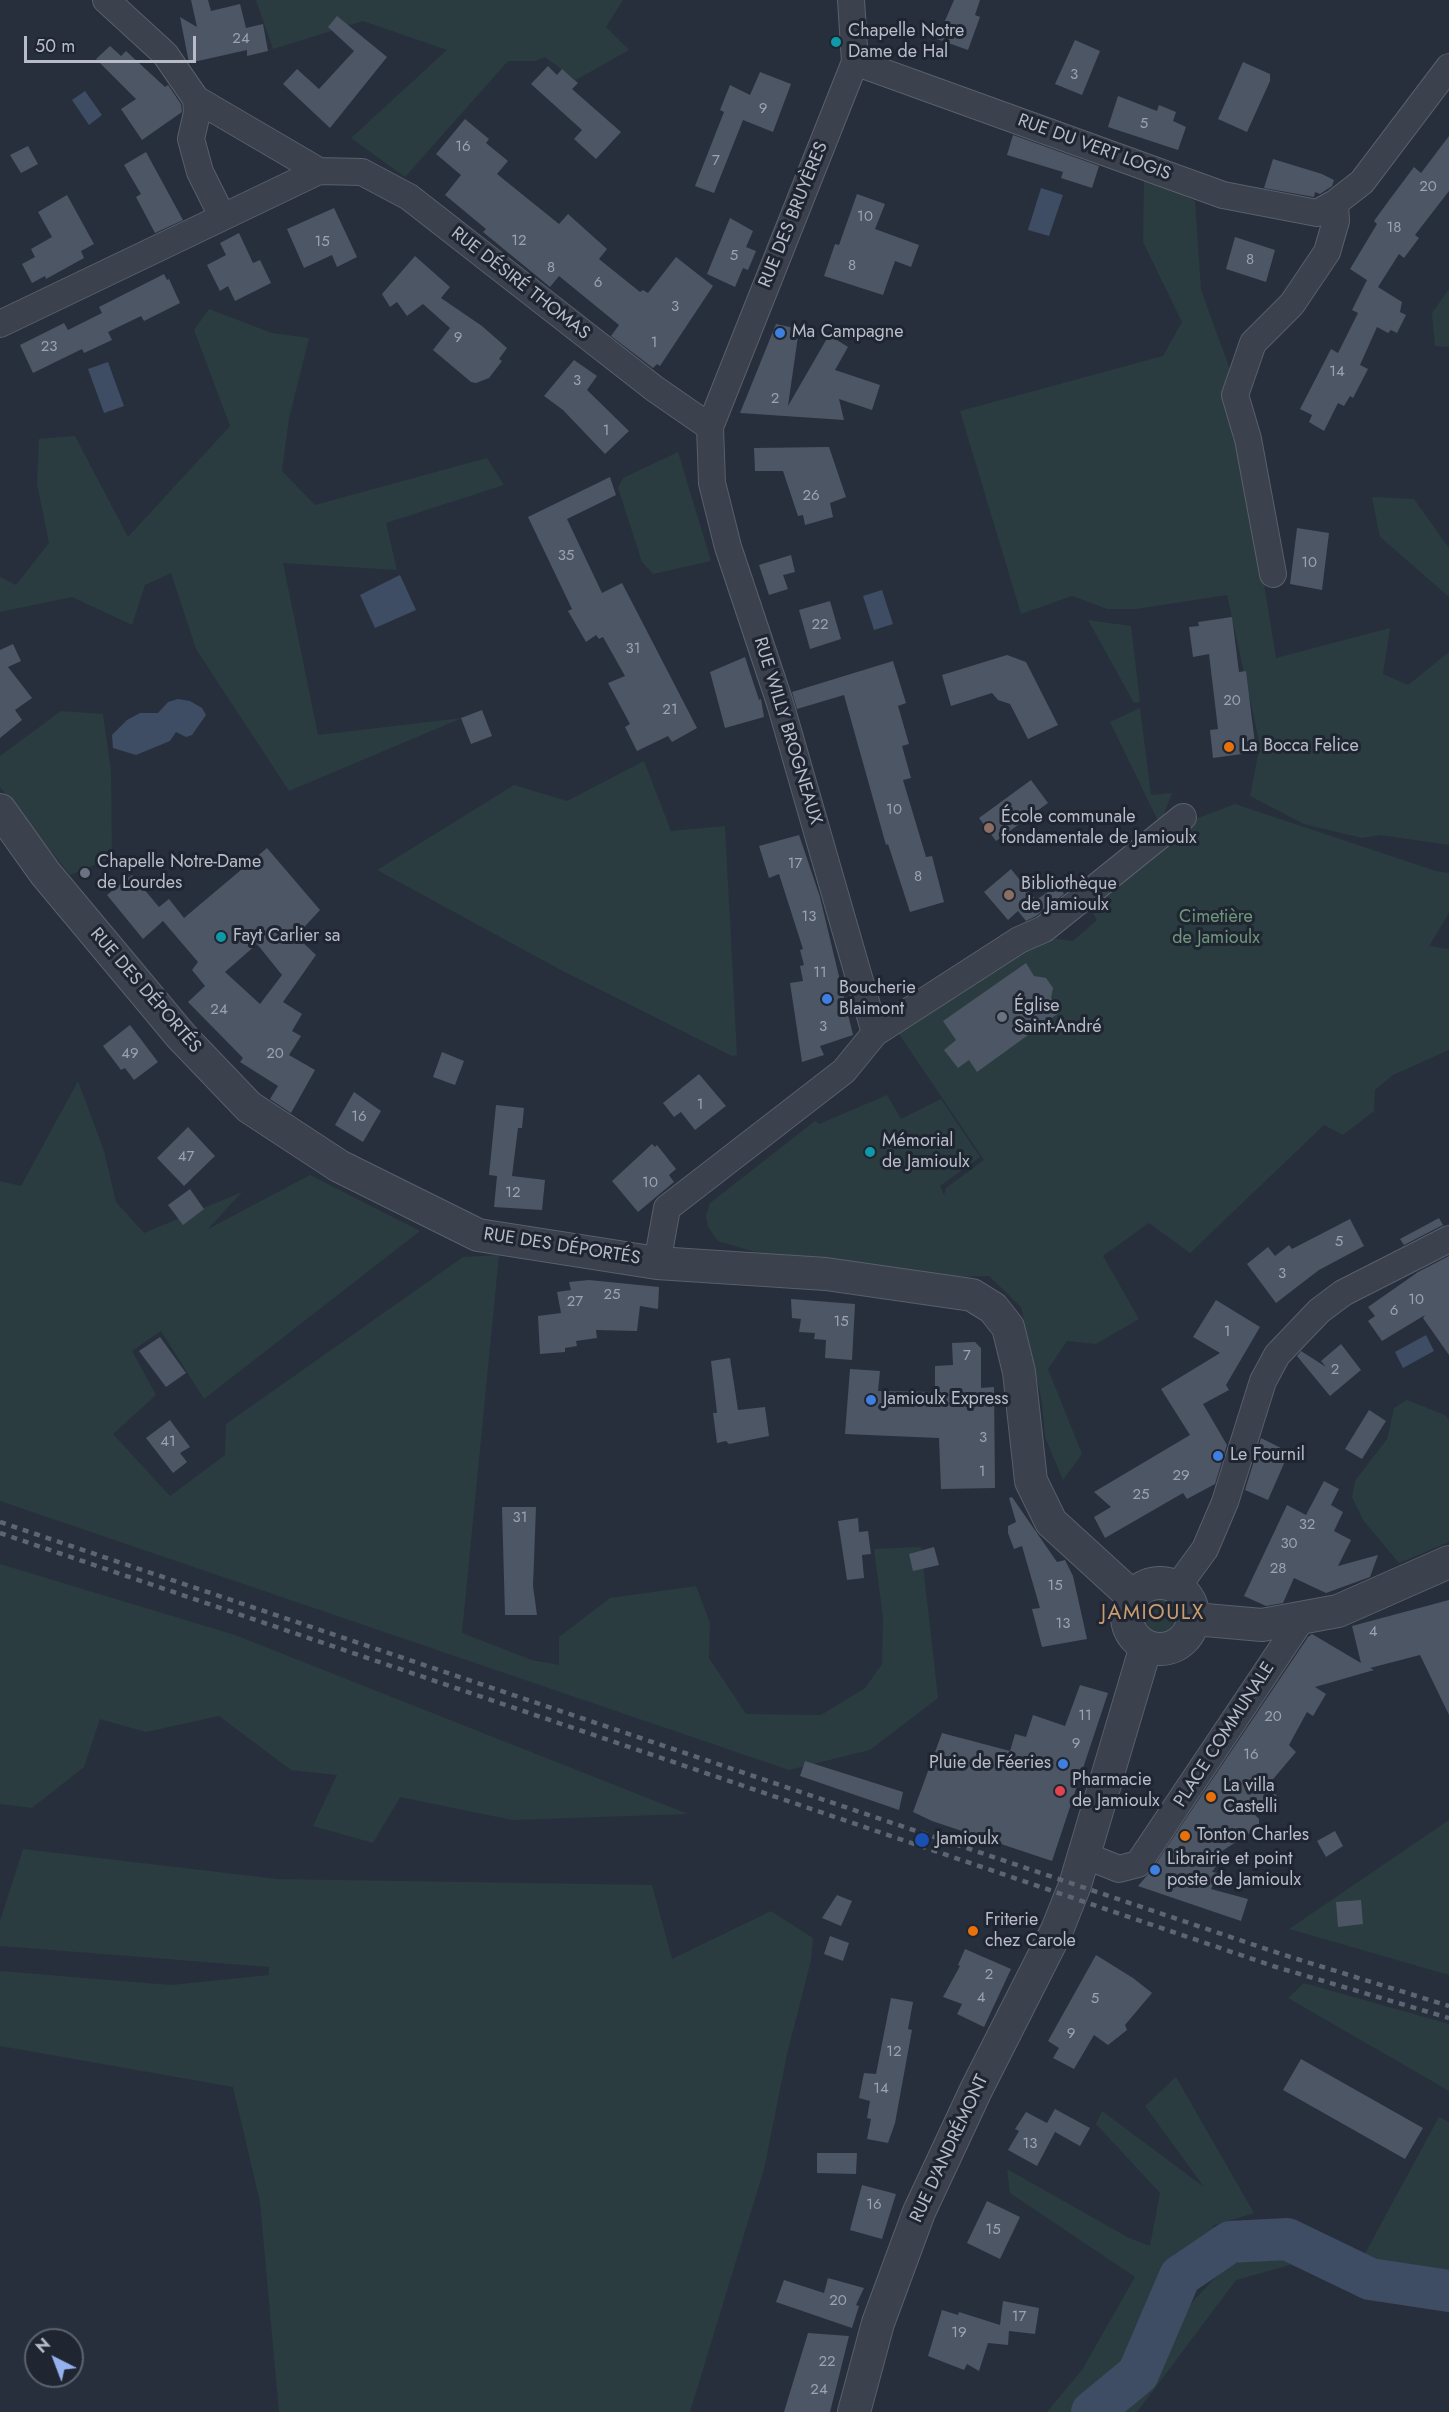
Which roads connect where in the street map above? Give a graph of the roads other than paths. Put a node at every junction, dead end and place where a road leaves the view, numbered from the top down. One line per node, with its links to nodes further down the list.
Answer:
1 (106, 0): 5 (street, RUE DÉSIRÉ THOMAS)
2 (851, 0): 3 (street, RUE DES BRUYÈRES)
3 (855, 62): 7 (street, RUE DU VERT LOGIS); 10 (street, RUE DES BRUYÈRES)
4 (1449, 67): 7 (street, RUE DU VERT LOGIS)
5 (196, 99): 6 (street, RUE DÉSIRÉ THOMAS); 8 (street)
6 (319, 171): 8 (street, RUE DÉSIRÉ THOMAS); 10 (street, RUE DÉSIRÉ THOMAS)
7 (1335, 203): 11 (street)
8 (222, 216): 9 (street, RUE DÉSIRÉ THOMAS)
9 (0, 324)
10 (710, 427): 14 (street, RUE WILLY BROGNEAUX)
11 (1273, 574)
12 (0, 810): 16 (street, RUE DES DÉPORTÉS)
13 (1183, 818): 14 (street)
14 (875, 1034): 16 (street)
15 (1449, 1239): 18 (street)
16 (657, 1263): 19 (street, RUE DES DÉPORTÉS)
17 (1449, 1562): 20 (street)
18 (1178, 1586): 19 (street); 21 (street)
19 (1133, 1597): 22 (street)
20 (1303, 1617): 21 (street); 23 (street, PLACE COMMUNALE)
21 (1194, 1619): 22 (street)
22 (1146, 1646): 23 (street)
23 (1084, 1855): 24 (street, RUE D'ANDRÉMONT)
24 (854, 2412)

